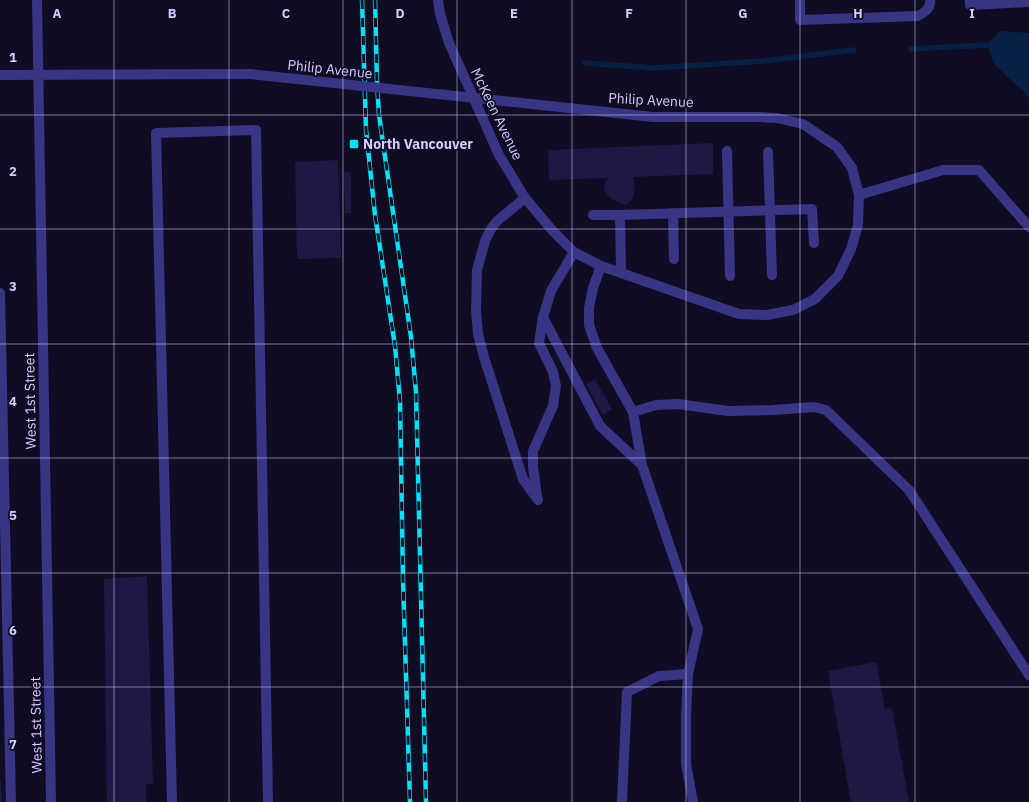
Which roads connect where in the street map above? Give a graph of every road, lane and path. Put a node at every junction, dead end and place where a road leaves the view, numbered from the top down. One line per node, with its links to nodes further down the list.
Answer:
1 (37, 0): 8 (street, West 1st Street)
2 (438, 0): 12 (street, McKeen Avenue)
3 (800, 0): 4 (street)
4 (930, 0)
5 (970, 0): 6 (street)
6 (1029, 0)
7 (0, 75): 8 (street, Philip Avenue)
8 (38, 75): 11 (street, Philip Avenue, bridge); 36 (street, West 1st Street)
9 (727, 150): 14 (street)
10 (768, 152): 13 (street)
11 (859, 195): 18 (street); 24 (street, Philip Avenue)
12 (525, 198): 19 (street, McKeen Avenue); 28 (street)
13 (769, 211): 14 (street); 20 (street); 25 (street)
14 (728, 212): 15 (street); 26 (street)
15 (673, 213): 17 (street); 22 (street)
16 (593, 215): 17 (street)
17 (620, 215): 24 (street)
18 (1029, 227)
19 (552, 230): 21 (street, Philip Avenue)
20 (814, 243)
21 (574, 252): 23 (street, Philip Avenue); 28 (street)
22 (674, 260)
23 (601, 266): 24 (street, Philip Avenue); 29 (street)
24 (621, 273)
25 (772, 275)
26 (730, 276)
27 (0, 293): 31 (street)
28 (543, 317): 30 (street)
29 (633, 412): 30 (street); 33 (street)
30 (642, 465): 32 (street)
31 (3, 542): 34 (street)
32 (688, 674): 39 (street); 40 (street)
33 (1029, 675)
34 (5, 763): 35 (street)
35 (11, 802)
36 (51, 802)
37 (172, 802): 38 (street)
38 (268, 802)
39 (622, 802)
40 (694, 802)

